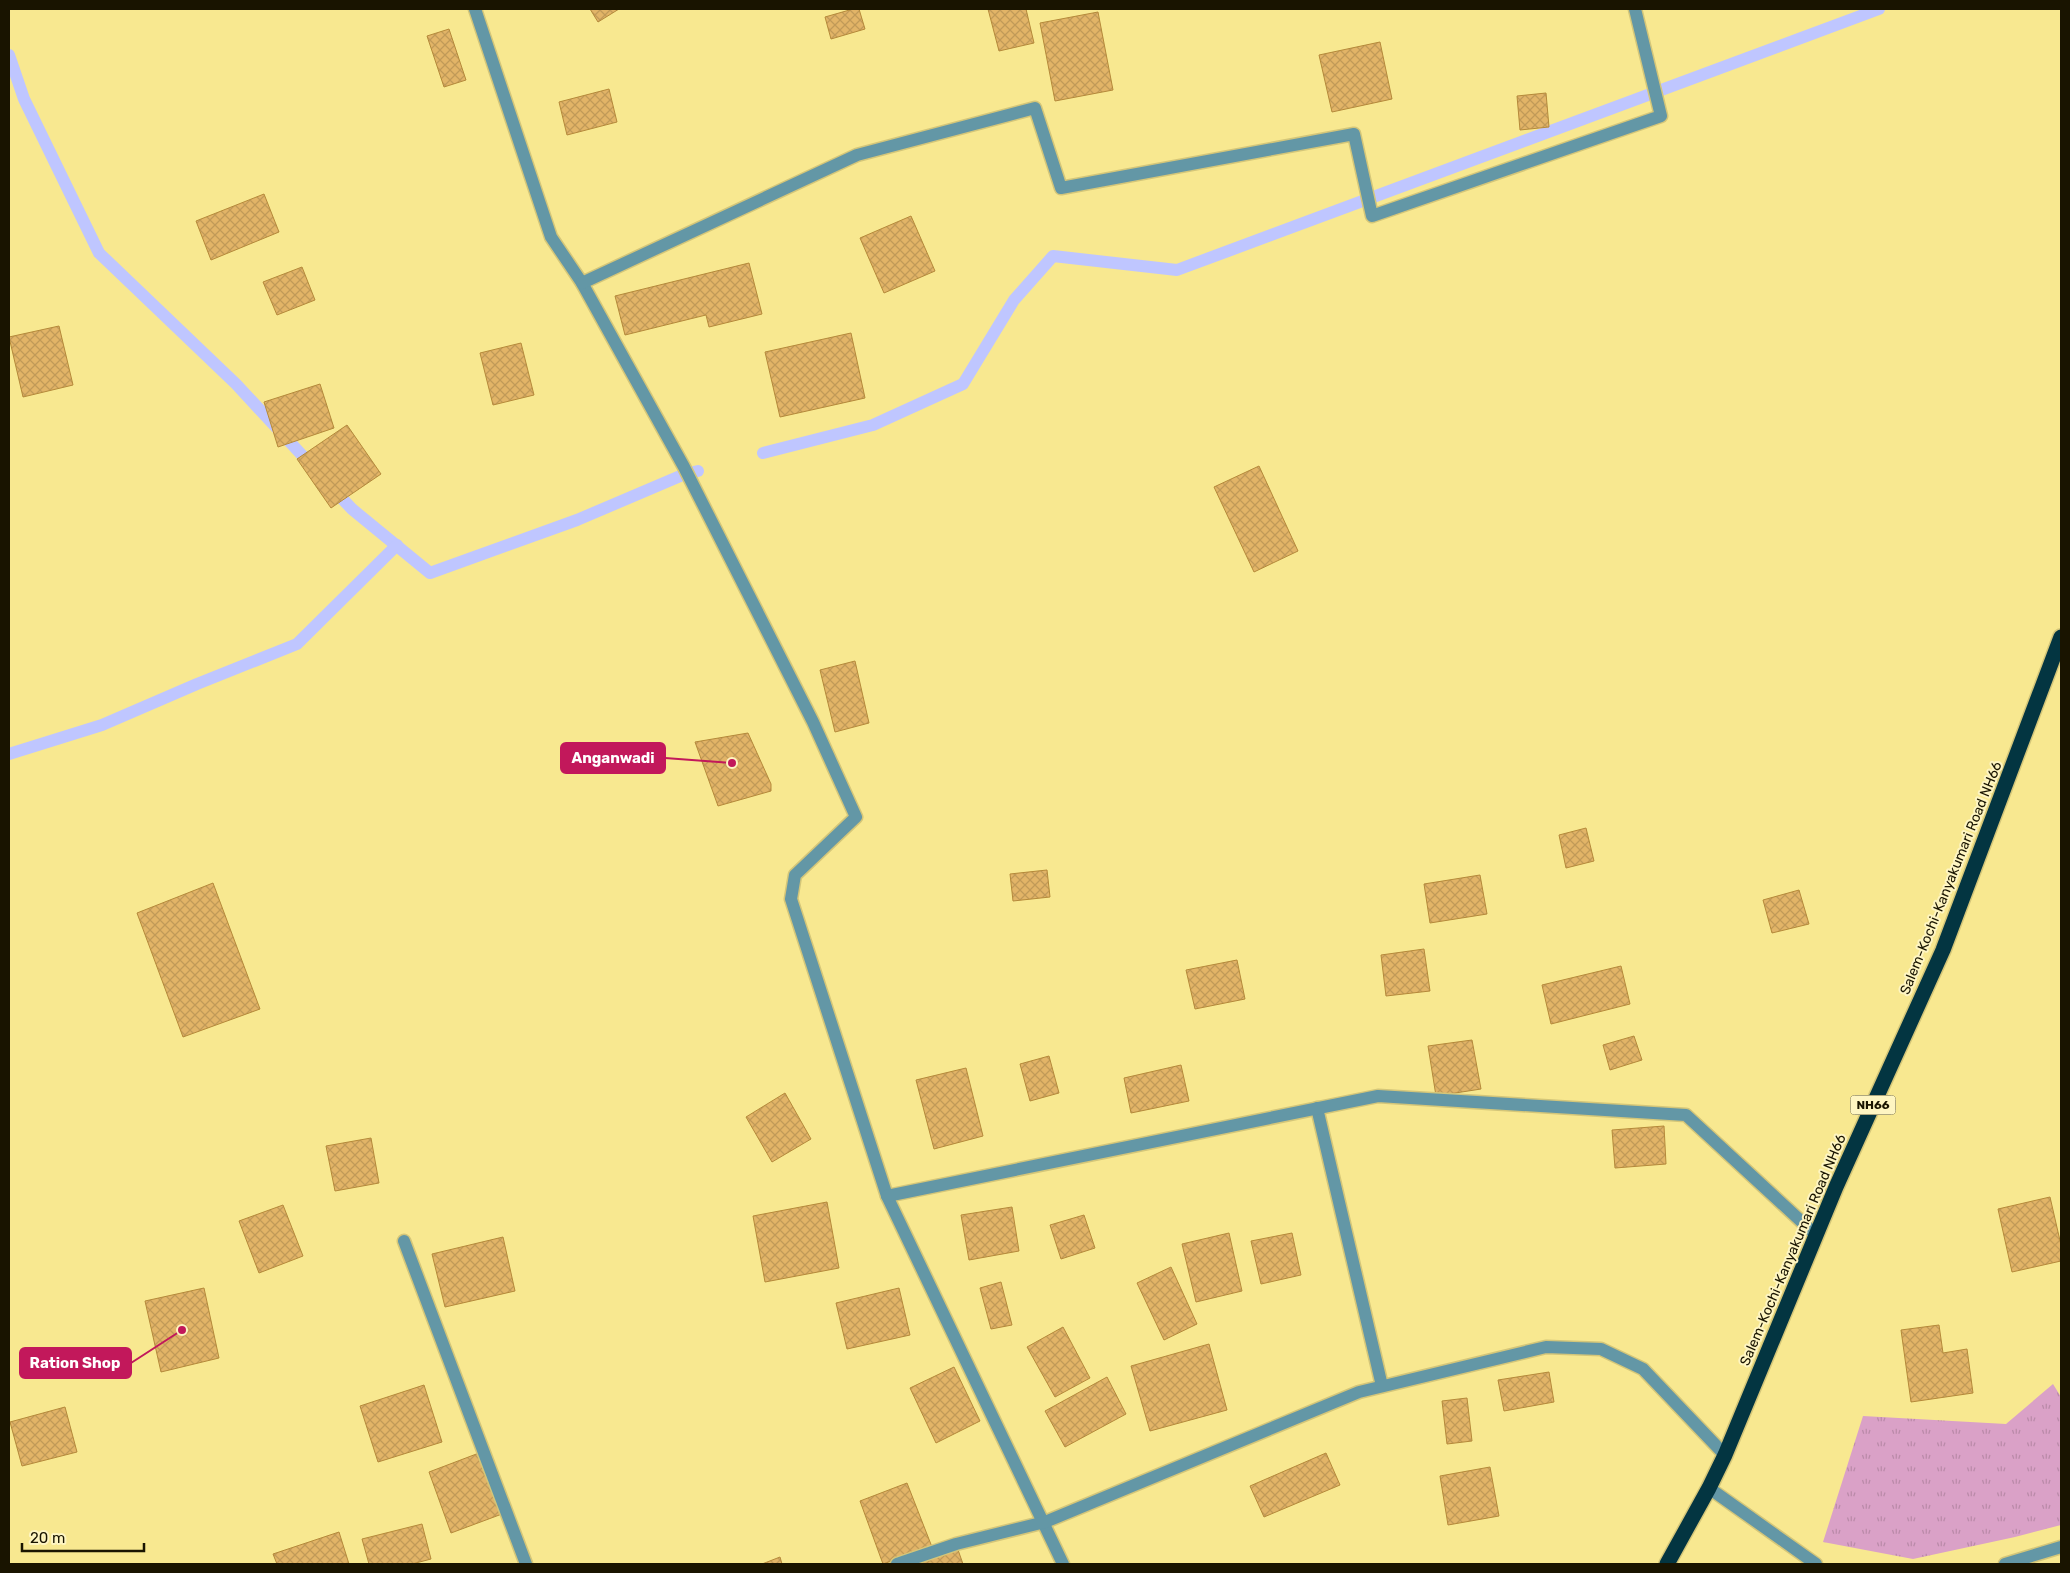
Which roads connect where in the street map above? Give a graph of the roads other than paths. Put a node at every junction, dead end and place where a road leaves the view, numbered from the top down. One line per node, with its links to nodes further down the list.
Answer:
1 (475, 9): 3 (street)
2 (1635, 9): 3 (street)
3 (582, 283): 6 (street)
4 (2061, 637): 7 (highway, Salem-Kochi-Kanyakumari Road NH66 / NH66)
5 (1317, 1108): 6 (street); 7 (street); 9 (street)
6 (887, 1196): 12 (street)
7 (1816, 1236): 10 (highway, Salem-Kochi-Kanyakumari Road NH66 / NH66)
8 (404, 1241): 14 (street)
9 (1382, 1386): 10 (street); 12 (street)
10 (1725, 1454): 11 (highway, Salem-Kochi-Kanyakumari Road NH66 / NH66)
11 (1709, 1488): 17 (highway, Salem-Kochi-Kanyakumari Road NH66 / NH66); 18 (street)
12 (1045, 1522): 15 (street); 16 (street)
13 (2061, 1547): 19 (street)
14 (526, 1564)
15 (897, 1564)
16 (1063, 1564)
17 (1667, 1564)
18 (1816, 1564)
19 (2005, 1564)

